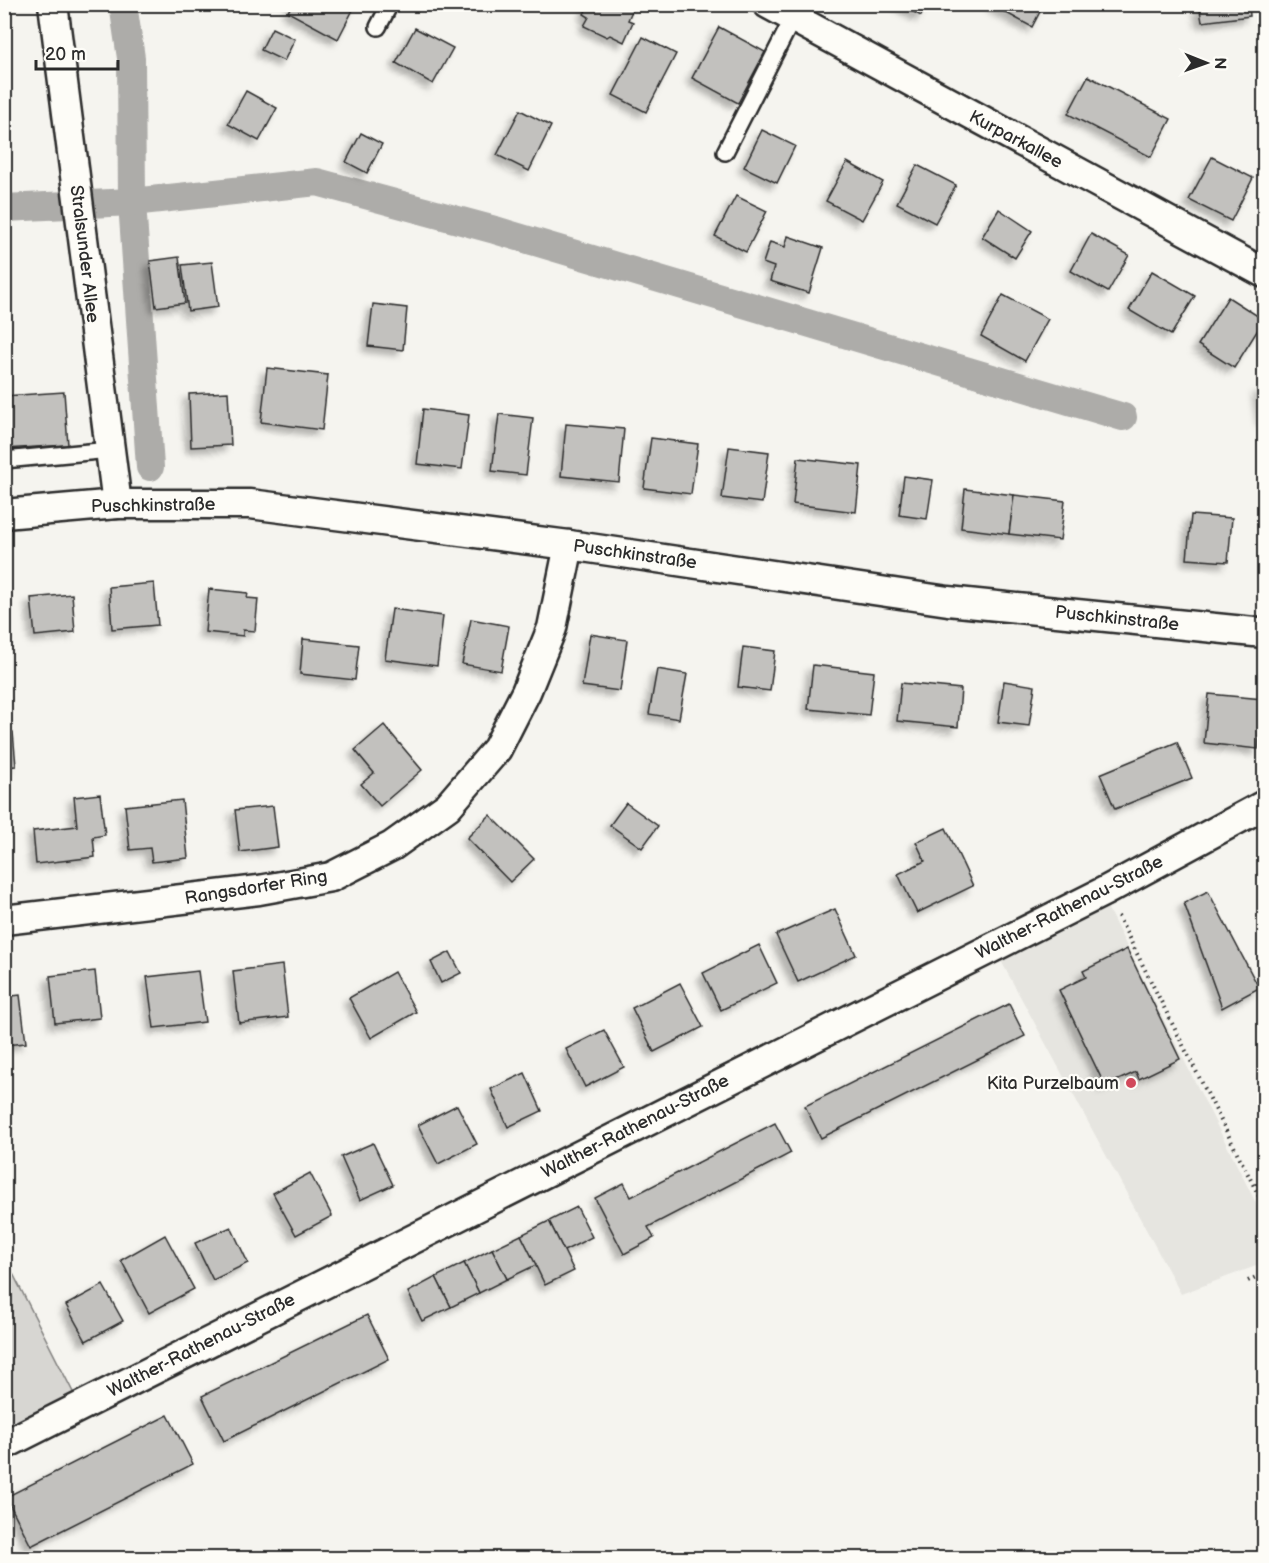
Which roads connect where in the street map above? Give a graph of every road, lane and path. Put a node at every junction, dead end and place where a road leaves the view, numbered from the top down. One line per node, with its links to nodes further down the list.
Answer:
1 (53, 4): 8 (street, Stralsunder Allee)
2 (390, 4): 5 (lane)
3 (768, 4): 4 (street, Kurparkallee)
4 (793, 18): 6 (lane); 7 (street, Kurparkallee)
5 (378, 27)
6 (725, 152)
7 (1264, 273)
8 (110, 450): 9 (lane); 10 (street, Stralsunder Allee)
9 (4, 460)
10 (117, 504): 11 (street, Puschkinstraße); 12 (street, Puschkinstraße)
11 (4, 514)
12 (569, 544): 13 (street, Puschkinstraße); 16 (street, Rangsdorfer Ring)
13 (1264, 633)
14 (1264, 805): 15 (street, Walther-Rathenau-Straße)
15 (1105, 891): 17 (path); 20 (street, Walther-Rathenau-Straße)
16 (4, 920)
17 (1264, 1206)
18 (1264, 1273): 19 (path)
19 (1248, 1281)
20 (4, 1445)

